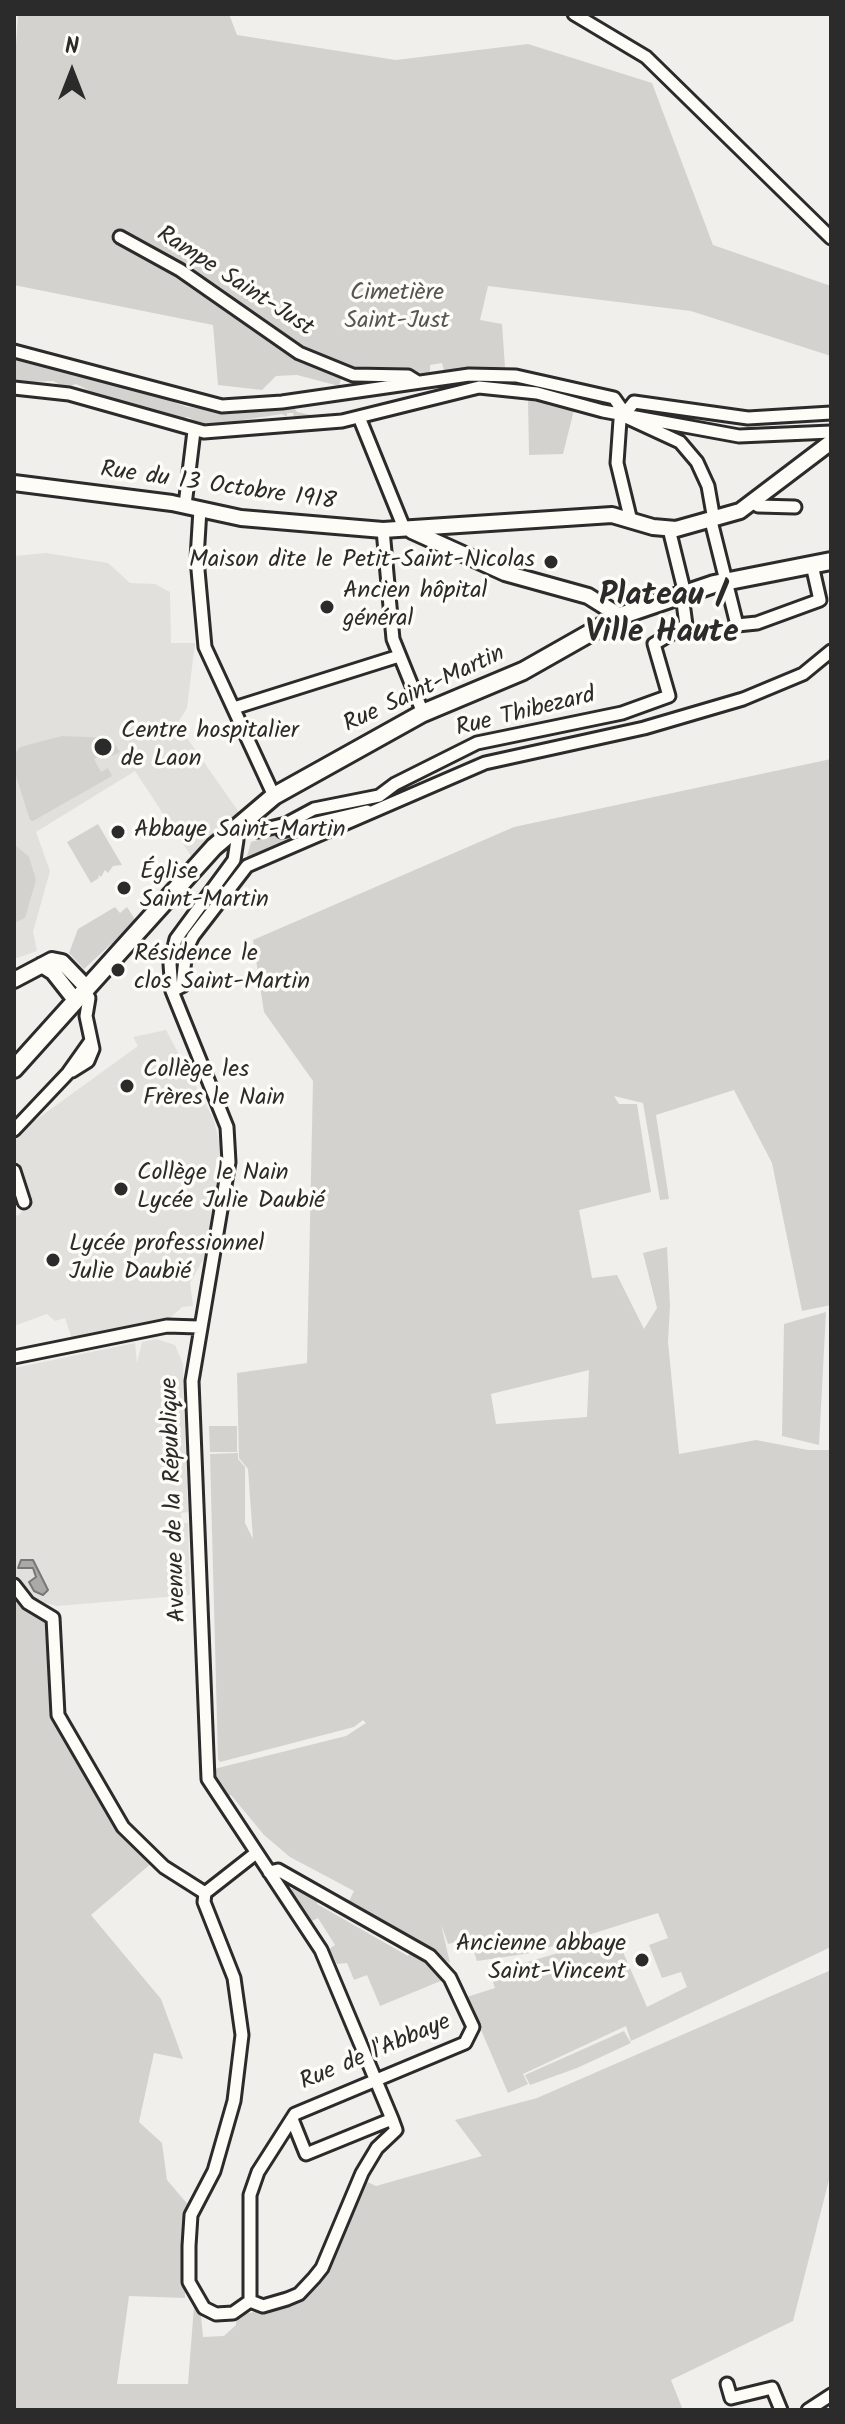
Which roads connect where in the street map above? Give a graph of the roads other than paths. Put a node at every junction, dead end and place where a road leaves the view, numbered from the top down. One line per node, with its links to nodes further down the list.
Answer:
1 (574, 14): 3 (street)
2 (120, 237): 5 (street, Rampe Saint-Just)
3 (831, 238)
4 (14, 351): 5 (street)
5 (416, 382): 9 (street)
6 (14, 388): 10 (street)
7 (831, 413): 9 (street)
8 (359, 417): 9 (street); 10 (street); 19 (street)
9 (625, 417): 11 (street); 17 (street); 18 (street)
10 (194, 431): 15 (street)
11 (831, 432)
12 (831, 442): 14 (street)
13 (14, 483): 15 (street, Rue du 13 Octobre 1918)
14 (752, 502): 16 (street); 18 (street)
15 (193, 507): 21 (street, Rue du 13 Octobre 1918); 29 (street)
16 (795, 507)
17 (631, 521): 19 (street); 20 (street)
18 (712, 521): 20 (street); 24 (street)
19 (404, 528): 21 (street, Rue du 13 Octobre 1918); 26 (street, Rue du 13 Octobre 1918)
20 (669, 529): 25 (street)
21 (383, 530): 28 (street)
22 (831, 561): 23 (main road, Rue Saint-Martin)
23 (812, 565): 24 (main road, Rue Saint-Martin); 24 (street)
24 (725, 581): 25 (main road, Rue Saint-Martin)
25 (678, 596): 26 (main road, Rue Saint-Martin); 33 (street, Rue Thibezard)
26 (620, 616): 30 (main road, Rue Saint-Martin)
27 (831, 651): 32 (street)
28 (399, 656): 29 (street); 30 (street)
29 (234, 708): 31 (street)
30 (423, 713): 31 (main road, Rue Saint-Martin)
31 (274, 796): 33 (main road, Rue Saint-Martin)
32 (379, 810): 33 (street); 35 (street)
33 (235, 832): 35 (street, Avenue de la République); 36 (main road, Rue Saint-Martin)
34 (14, 980): 36 (street)
35 (172, 991): 42 (street, Avenue de la République)
36 (80, 995): 37 (street); 37 (street); 38 (main road, Rue Saint-Martin)
37 (86, 1016): 39 (street)
38 (14, 1069)
39 (14, 1130)
40 (14, 1171): 41 (street)
41 (24, 1202)
42 (199, 1327): 43 (street); 45 (street, Avenue de la République)
43 (14, 1357)
44 (14, 1585): 47 (street)
45 (256, 1853): 46 (street, Avenue de la République); 47 (street)
46 (269, 1872): 48 (street, Avenue de la République); 48 (street, Rue de l'Abbaye)
47 (205, 1893): 51 (street)
48 (376, 2078): 49 (street, Rue de l'Abbaye); 50 (street, Avenue de la République)
49 (292, 2119): 50 (street); 51 (street, Rue de l'Abbaye)
50 (394, 2124): 51 (street)
51 (250, 2301)
52 (727, 2384): 54 (street)
53 (831, 2395): 55 (street)
54 (781, 2410)
55 (808, 2410)

